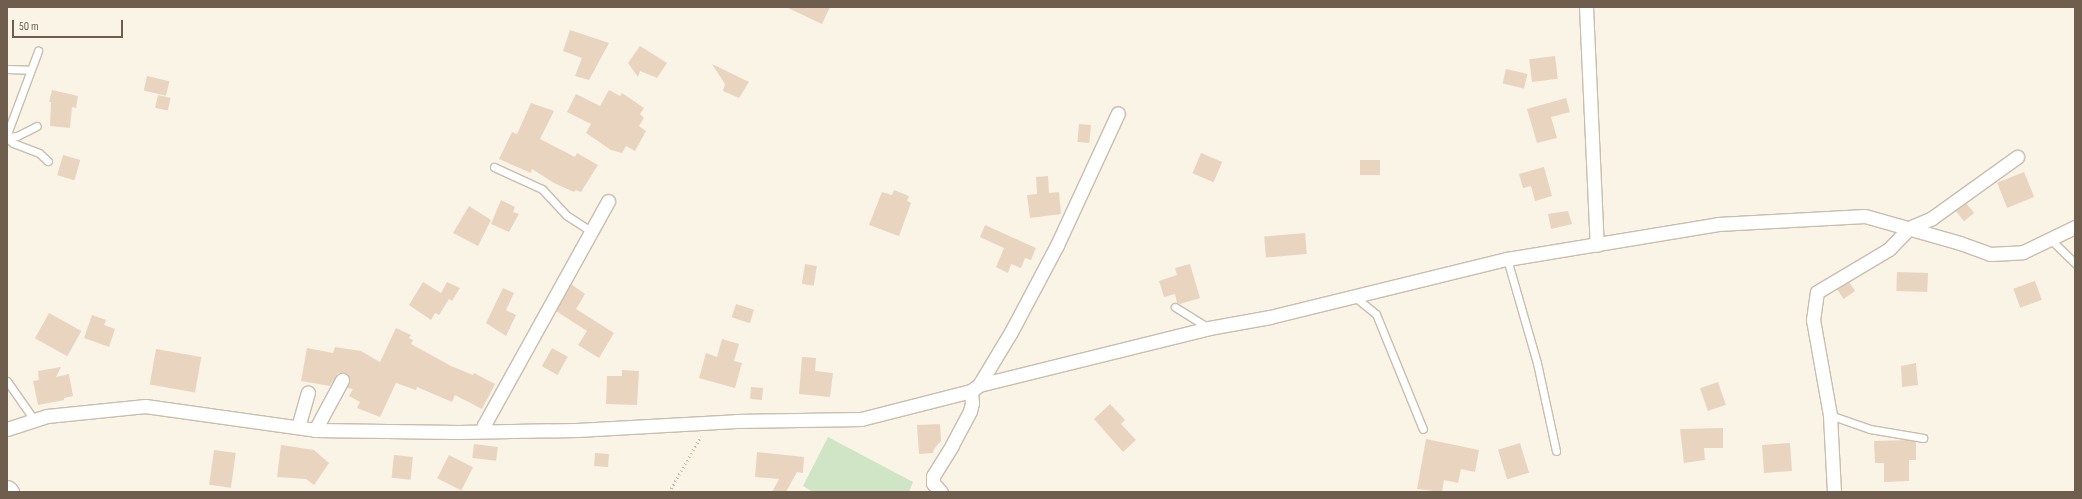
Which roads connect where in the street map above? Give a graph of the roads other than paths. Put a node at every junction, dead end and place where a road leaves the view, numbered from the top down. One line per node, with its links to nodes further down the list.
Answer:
1 (1586, 7): 17 (street)
2 (38, 51): 4 (lane)
3 (7, 69): 4 (lane)
4 (30, 70): 7 (lane)
5 (1118, 113): 25 (street)
6 (37, 126): 8 (lane)
7 (7, 134)
8 (7, 138): 10 (lane)
9 (2017, 157): 14 (street)
10 (48, 161)
11 (494, 167): 15 (lane)
12 (608, 201): 15 (street)
13 (2075, 227): 16 (street)
14 (1909, 228): 16 (street); 17 (street); 27 (street)
15 (592, 232): 33 (street)
16 (2050, 239): 19 (lane)
17 (1597, 245): 18 (street)
18 (1507, 259): 20 (street); 35 (lane)
19 (2075, 263)
20 (1355, 297): 22 (street); 31 (lane)
21 (1175, 307): 22 (lane)
22 (1209, 328): 25 (street)
23 (342, 380): 32 (street)
24 (7, 381): 28 (lane)
25 (975, 388): 33 (street); 37 (street)
26 (308, 392): 29 (street)
27 (1830, 415): 34 (lane); 36 (street)
28 (35, 421): 29 (street); 30 (street)
29 (298, 427): 32 (street)
30 (7, 429)
31 (1423, 429)
32 (315, 430): 33 (street)
33 (483, 431)
34 (1923, 438)
35 (1556, 451)
36 (1836, 491)
37 (941, 492)

